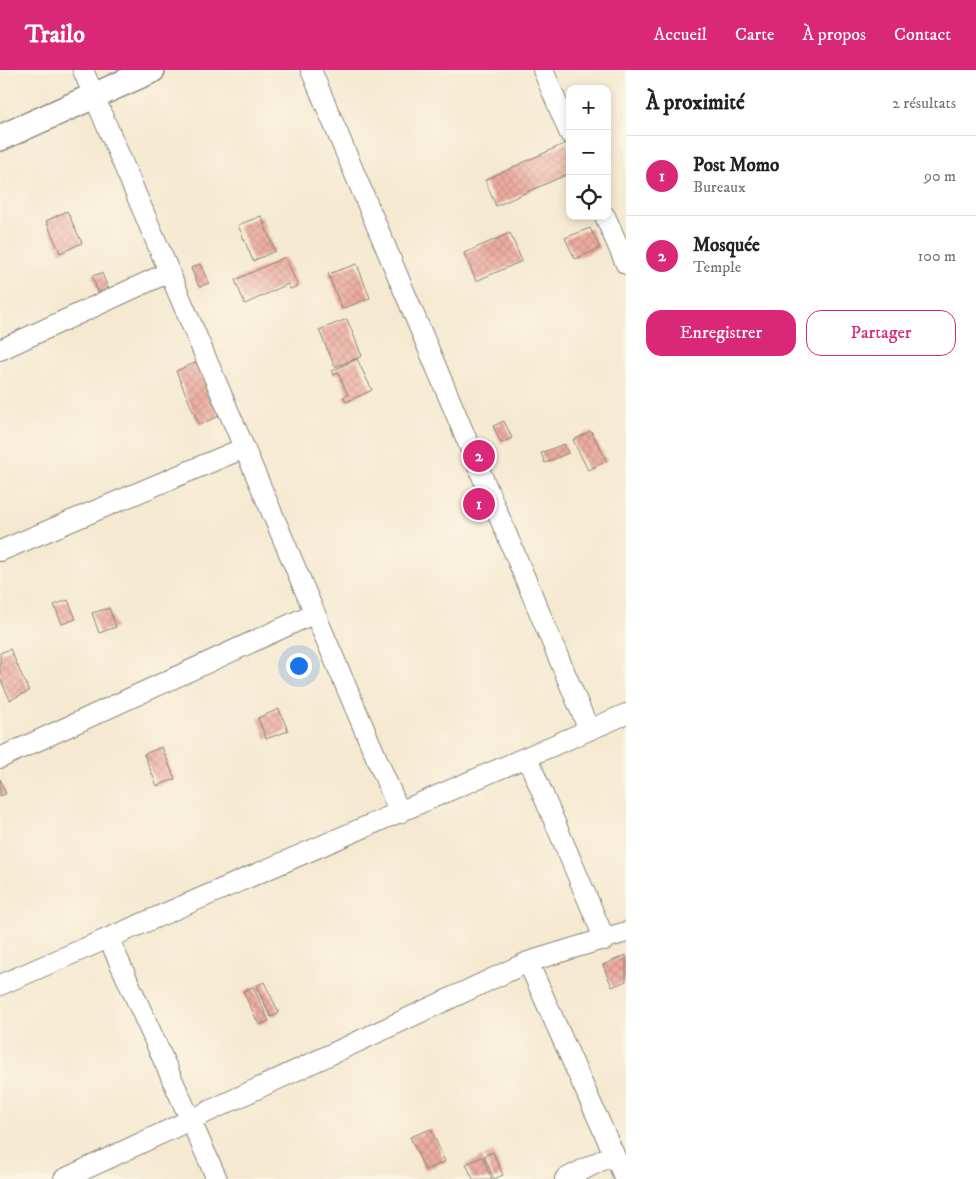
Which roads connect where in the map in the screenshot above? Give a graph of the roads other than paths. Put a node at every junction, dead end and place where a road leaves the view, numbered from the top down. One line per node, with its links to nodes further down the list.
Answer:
1 (84, 70): 5 (street)
2 (152, 70): 5 (street)
3 (310, 70): 16 (street)
4 (543, 70): 6 (street)
5 (94, 96): 7 (street); 10 (street)
6 (568, 130)
7 (0, 138)
8 (607, 220): 9 (street)
9 (626, 264)
10 (169, 272): 11 (street); 12 (street)
11 (0, 350)
12 (244, 448): 13 (street); 14 (street)
13 (0, 551)
14 (315, 613): 17 (street); 19 (street)
15 (626, 714): 16 (street)
16 (589, 730): 18 (street)
17 (0, 758)
18 (527, 758): 19 (street); 22 (street)
19 (400, 813): 21 (street)
20 (626, 932): 22 (street)
21 (109, 939): 24 (street); 25 (street)
22 (605, 940): 23 (street)
23 (528, 962): 25 (street); 26 (street)
24 (0, 985)
25 (191, 1121): 27 (street); 28 (street)
26 (614, 1154): 29 (street); 30 (street)
27 (64, 1179)
28 (217, 1179)
29 (565, 1179)
30 (625, 1179)

